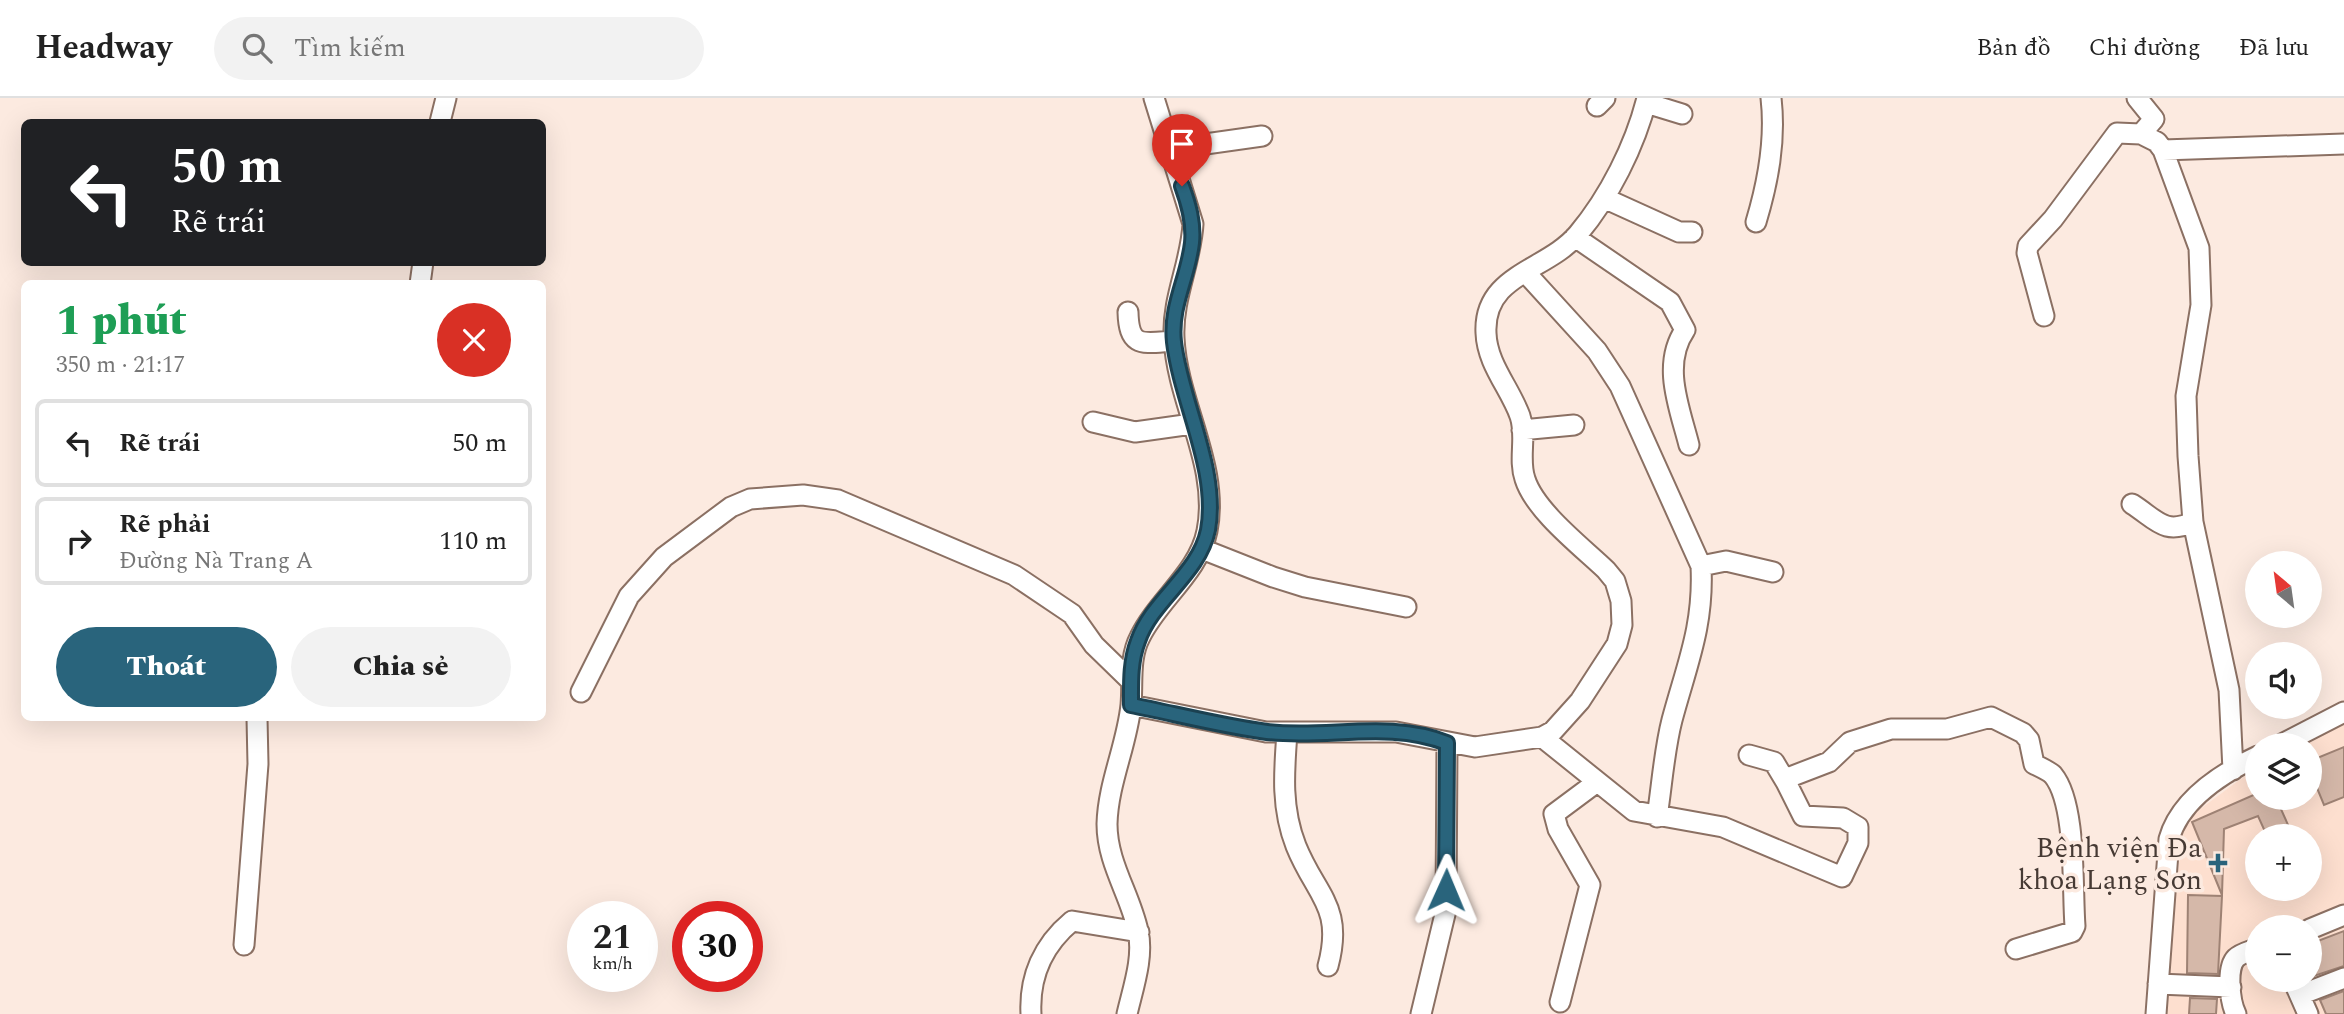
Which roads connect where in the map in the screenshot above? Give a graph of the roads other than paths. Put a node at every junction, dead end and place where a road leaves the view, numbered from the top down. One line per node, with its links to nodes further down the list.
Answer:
1 (446, 98): 7 (street)
2 (1154, 98): 11 (street)
3 (1771, 98): 14 (street)
4 (2137, 98): 8 (street)
5 (1647, 101): 6 (street); 13 (street)
6 (1682, 114)
7 (441, 119)
8 (2141, 134): 12 (street); 19 (street)
9 (1262, 136): 11 (street)
10 (2344, 144): 12 (street)
11 (1170, 149): 20 (street)
12 (2163, 150): 27 (street)
13 (1604, 198): 15 (street); 16 (street)
14 (1756, 222)
15 (1692, 232)
16 (1575, 237): 17 (street); 25 (street)
17 (1525, 272): 24 (street); 29 (street)
18 (1128, 312): 20 (street)
19 (2044, 316)
20 (1174, 341): 22 (street)
21 (1093, 422): 22 (street)
22 (1192, 424): 28 (street)
23 (1574, 425): 24 (street)
24 (1522, 430): 39 (street)
25 (1689, 445)
26 (2132, 504): 27 (street)
27 (2193, 522): 43 (street)
28 (1202, 549): 31 (street); 32 (street)
29 (1702, 566): 30 (street); 46 (street)
30 (1773, 572)
31 (1406, 607)
32 (1131, 681): 33 (street); 34 (street)
33 (581, 692)
34 (1131, 705): 37 (street); 49 (street)
35 (2344, 712): 38 (street)
36 (257, 721): 50 (street)
37 (1287, 733): 40 (street); 53 (street)
38 (2303, 733)
39 (1542, 737): 40 (street); 44 (street)
40 (1447, 743): 62 (street)
41 (1749, 755): 45 (street)
42 (2245, 763): 43 (street)
43 (2233, 770): 56 (street)
44 (1597, 782): 46 (street); 59 (street)
45 (1786, 782): 46 (street); 51 (street)
46 (1657, 817)
47 (2344, 915): 48 (street)
48 (2322, 924)
49 (1139, 932): 60 (street); 61 (street)
50 (244, 946)
51 (2016, 949)
52 (2245, 953): 57 (street)
53 (1328, 966)
54 (2344, 978): 55 (street)
55 (2322, 983)
56 (2158, 984): 57 (street); 63 (street)
57 (2231, 987): 64 (street)
58 (2299, 992): 65 (street)
59 (1560, 1002)
60 (1031, 1014)
61 (1126, 1014)
62 (1421, 1014)
63 (2156, 1014)
64 (2236, 1014)
65 (2308, 1014)

